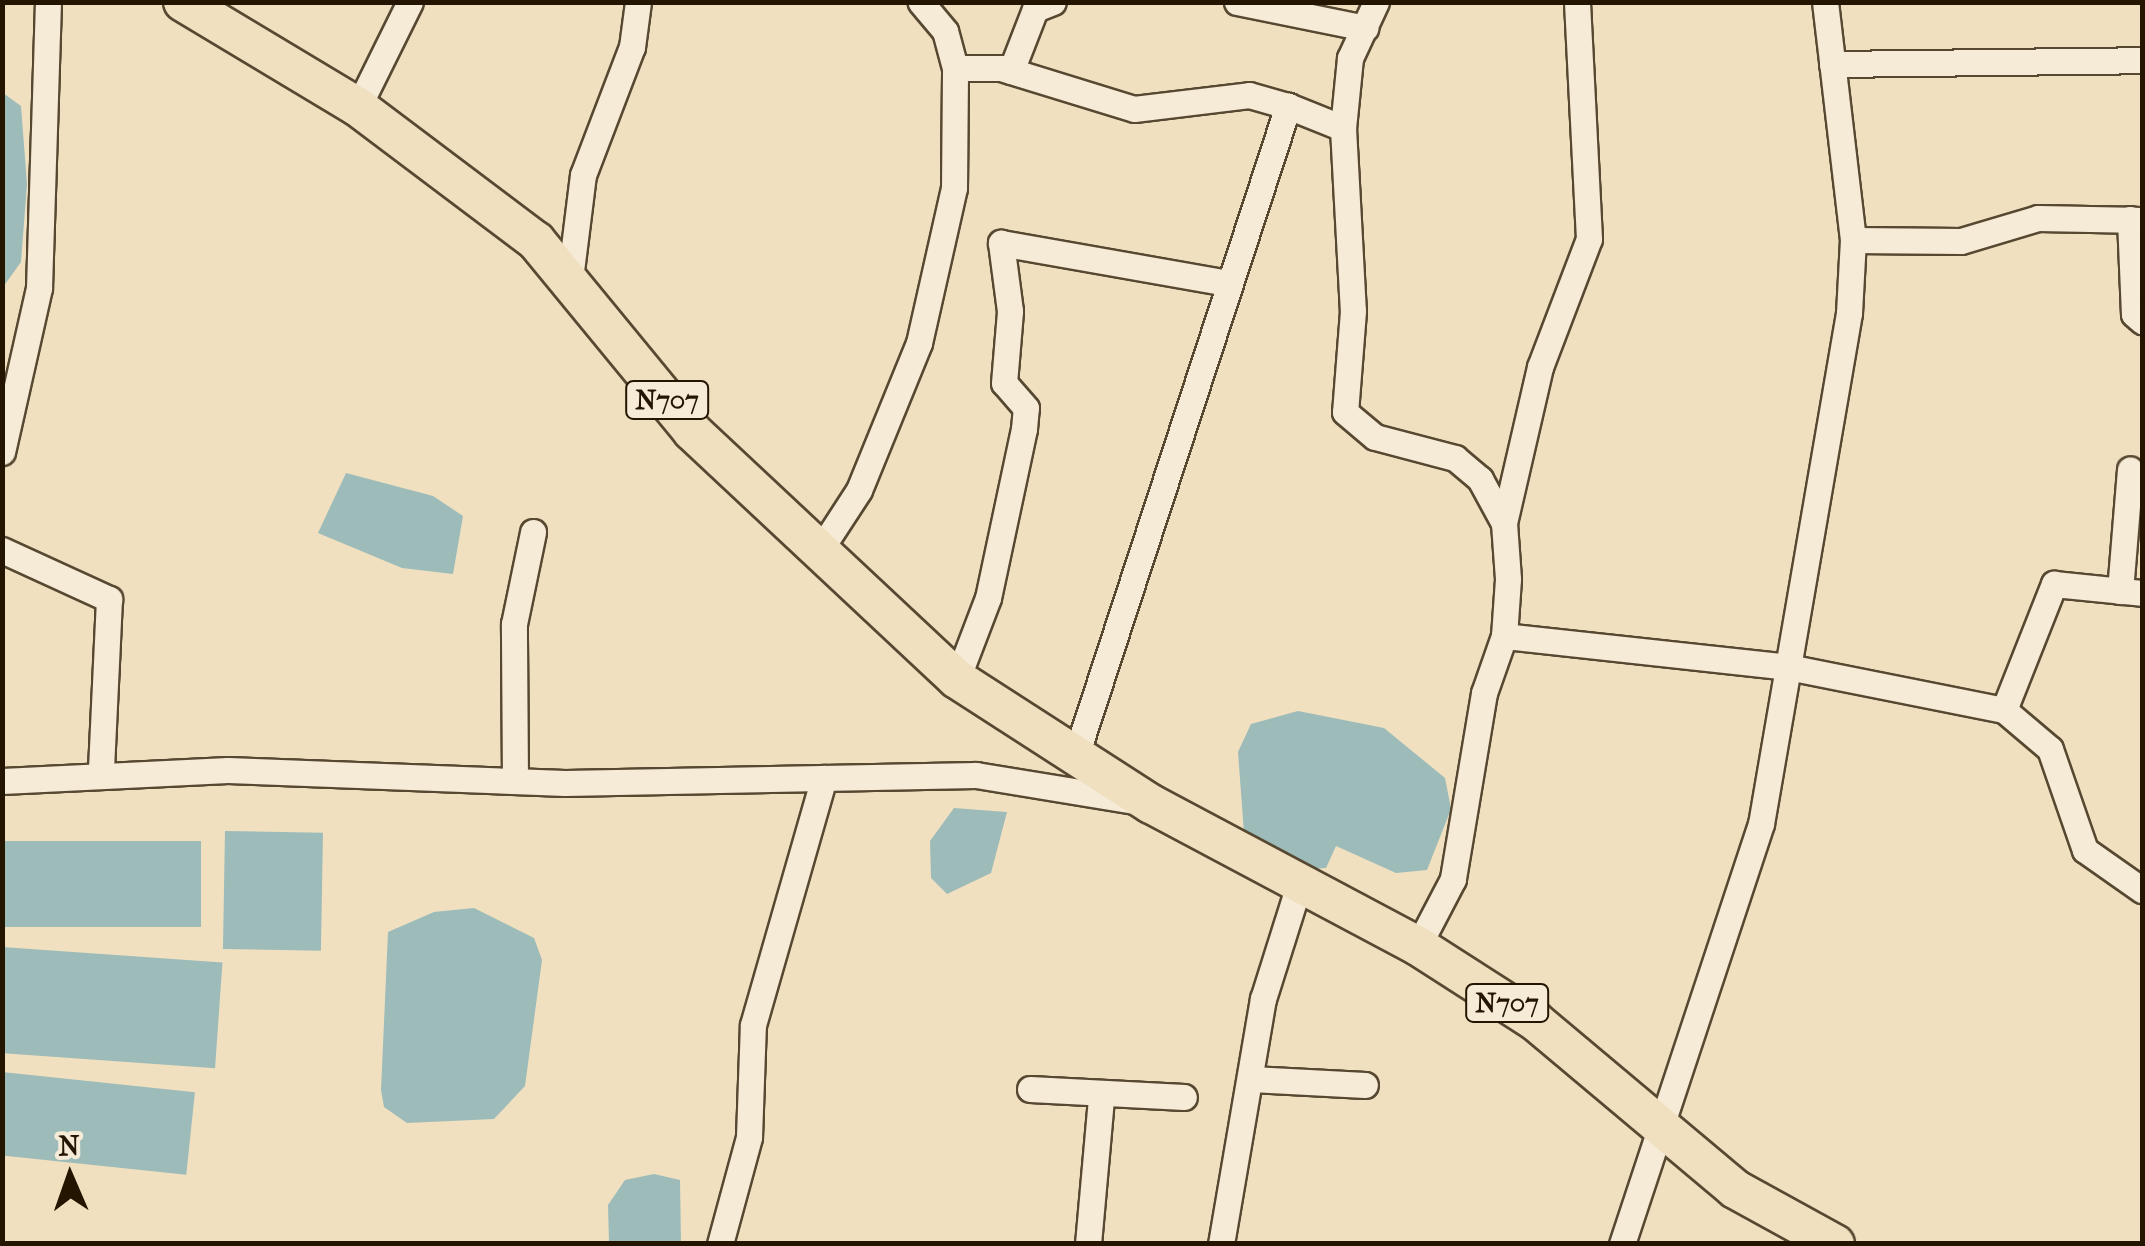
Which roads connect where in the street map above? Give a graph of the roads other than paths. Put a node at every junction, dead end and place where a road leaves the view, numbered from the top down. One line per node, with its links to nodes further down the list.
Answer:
1 (48, 2): 24 (street)
2 (183, 2): 17 (highway, N707)
3 (410, 2): 17 (street)
4 (638, 2): 21 (street)
5 (922, 2): 14 (street)
6 (1053, 2): 15 (street)
7 (1237, 2): 11 (street)
8 (1376, 2): 11 (street)
9 (1577, 2): 26 (street)
10 (1825, 2): 13 (street)
11 (1365, 28): 18 (street)
12 (2142, 60): 13 (street)
13 (1832, 64): 20 (street)
14 (955, 68): 15 (street); 29 (street)
15 (1010, 71): 16 (street)
16 (1288, 106): 18 (street); 22 (street)
17 (358, 108): 21 (highway, N707)
18 (1343, 128): 26 (street)
19 (2136, 220): 20 (street); 23 (street)
20 (1853, 240): 32 (street)
21 (570, 280): 29 (highway, N707)
22 (1228, 283): 33 (street); 35 (street)
23 (2142, 321)
24 (2, 452)
25 (2130, 469): 30 (street)
26 (1504, 523): 31 (street)
27 (533, 532): 39 (street)
28 (2, 550): 36 (street)
29 (818, 554): 33 (highway, N707)
30 (2131, 592): 34 (street)
31 (1504, 636): 32 (street); 43 (street)
32 (1788, 667): 34 (street); 49 (street)
33 (957, 679): 35 (highway, N707)
34 (2004, 710): 42 (street)
35 (1076, 756): 40 (highway, N707)
36 (101, 771): 38 (street); 39 (street)
37 (824, 778): 39 (street); 40 (street); 50 (street)
38 (2, 781)
39 (514, 781)
40 (1151, 804): 41 (highway, N707)
41 (1300, 882): 43 (highway, N707); 44 (street)
42 (2142, 890)
43 (1418, 946): 49 (highway, N707)
44 (1251, 1078): 45 (street); 52 (street)
45 (1364, 1085)
46 (1030, 1089): 48 (street)
47 (1184, 1098): 48 (street)
48 (1101, 1099): 51 (street)
49 (1662, 1127): 53 (street); 54 (highway, N707)
50 (720, 1244)
51 (1088, 1244)
52 (1221, 1244)
53 (1622, 1244)
54 (1835, 1244)

